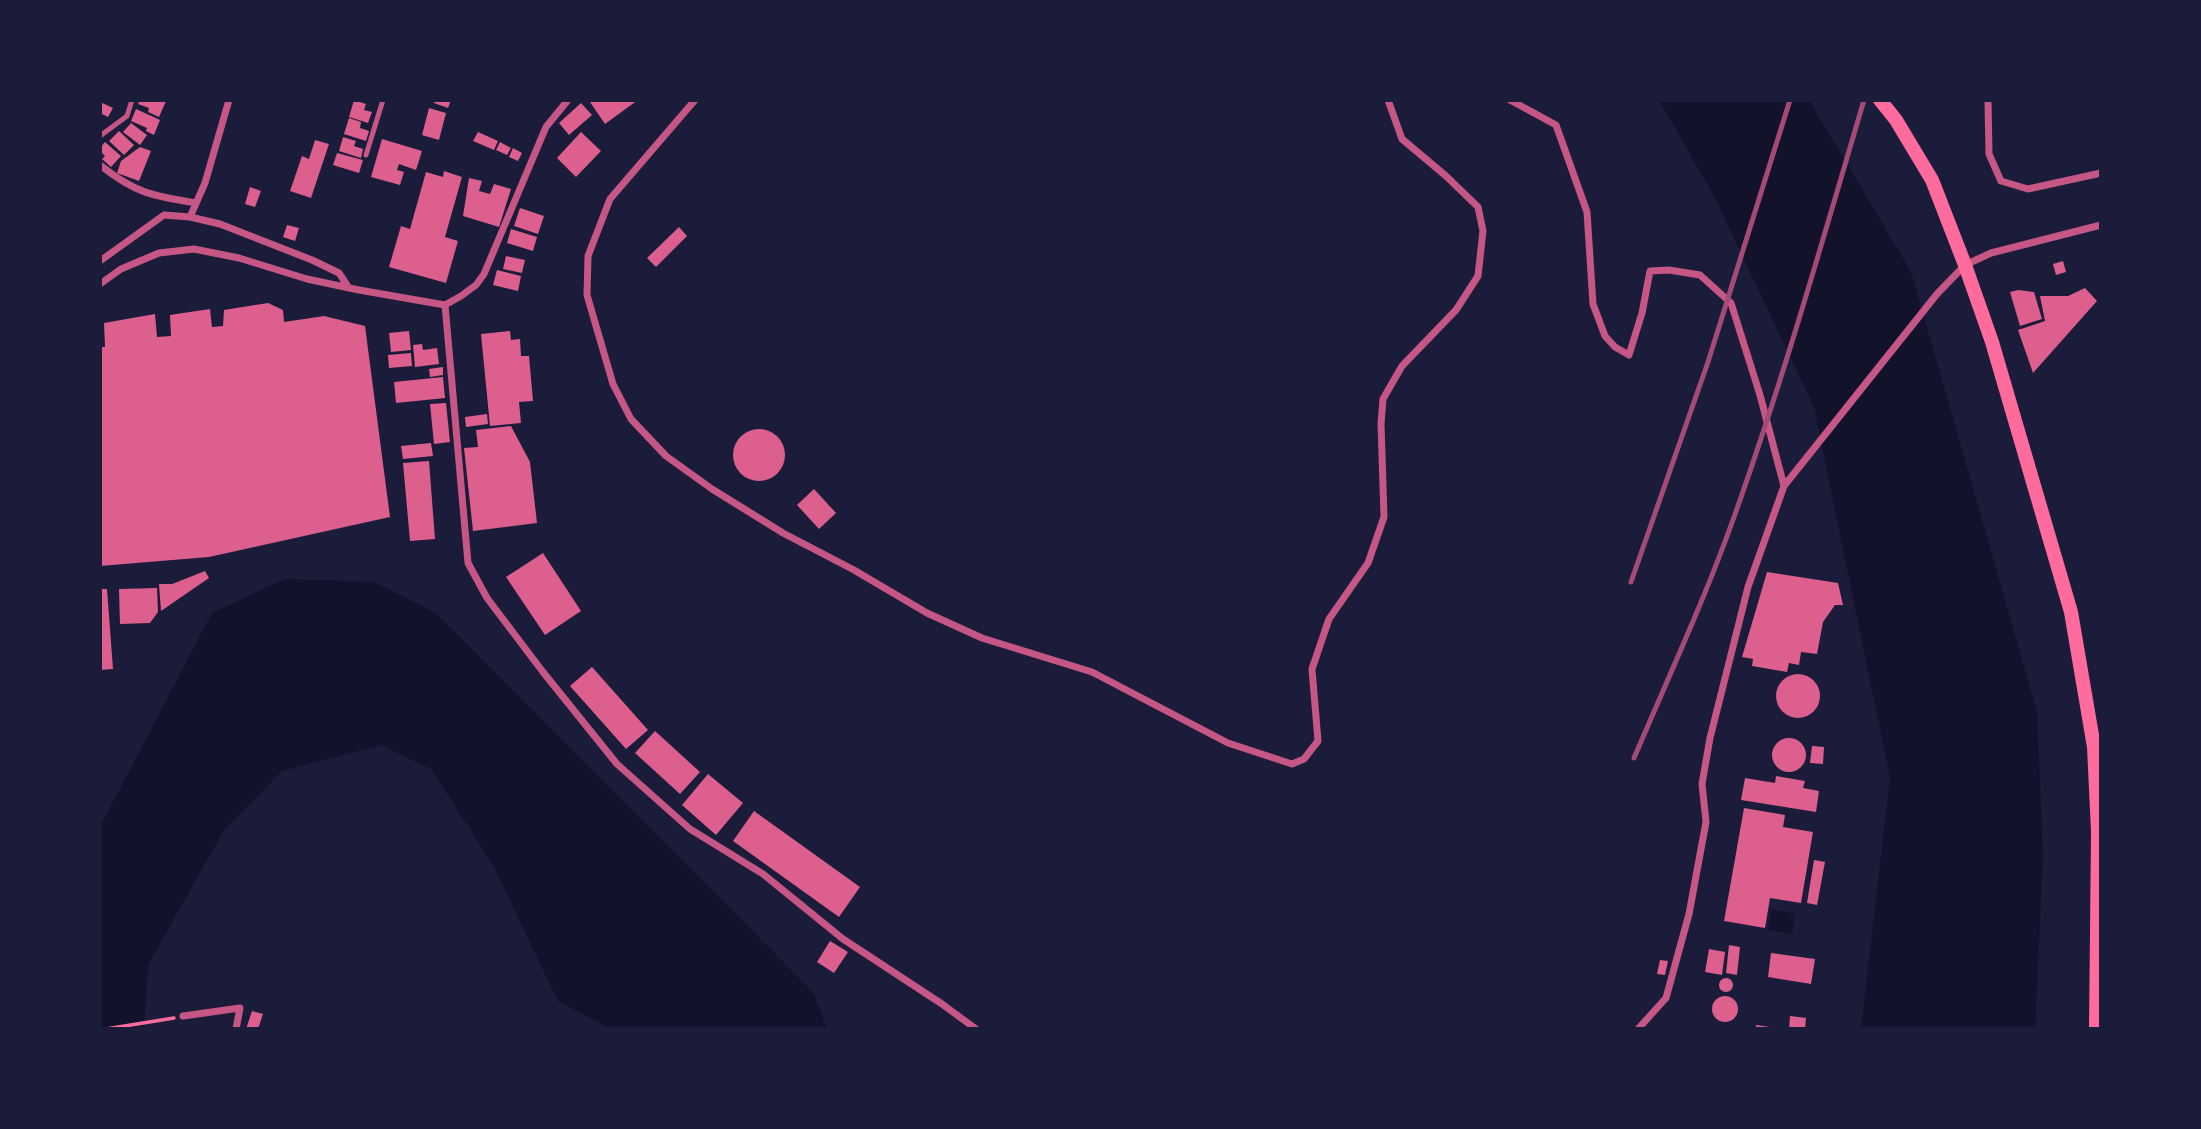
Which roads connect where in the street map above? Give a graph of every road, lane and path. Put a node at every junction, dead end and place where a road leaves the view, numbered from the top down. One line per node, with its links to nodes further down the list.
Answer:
1 (132, 100): 10 (lane)
2 (229, 100): 14 (street)
3 (383, 100): 11 (lane)
4 (568, 100): 21 (street)
5 (695, 100): 6 (street)
6 (1388, 100)
7 (1510, 100): 22 (street)
8 (1880, 100): 18 (main road)
9 (1988, 100): 13 (street)
10 (100, 136)
11 (366, 155)
12 (100, 165): 14 (street)
13 (2101, 173)
14 (196, 203): 15 (street)
15 (190, 217): 17 (street); 20 (street)
16 (2101, 225): 18 (street)
17 (100, 261)
18 (1965, 265): 22 (street); 28 (main road)
19 (100, 284): 20 (street)
20 (349, 288): 21 (street)
21 (446, 305): 26 (street)
22 (1784, 486): 27 (street)
23 (183, 1016): 24 (path); 25 (street)
24 (106, 1029)
25 (236, 1029)
26 (976, 1029)
27 (1638, 1029)
28 (2096, 1029)

